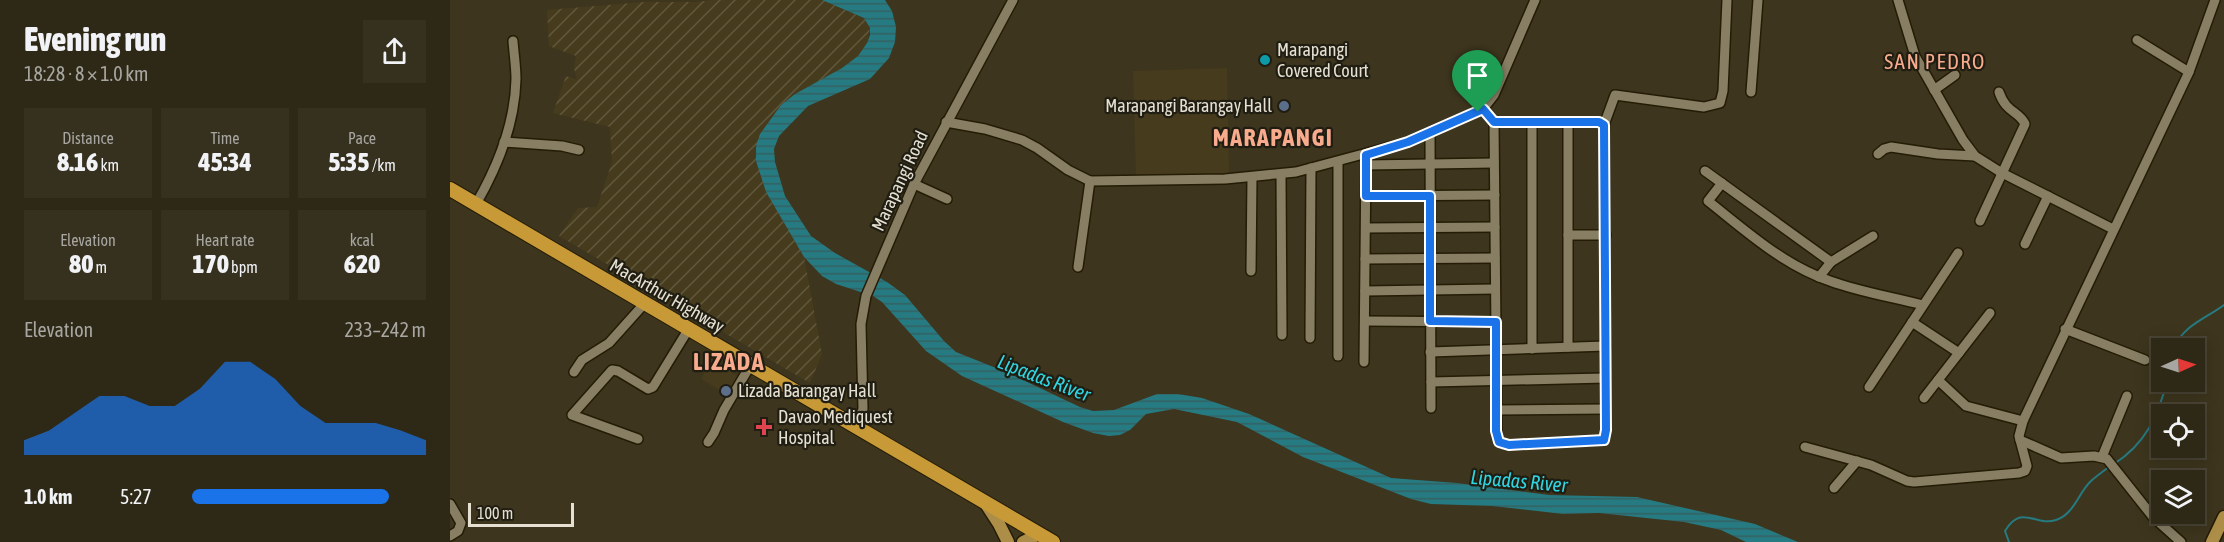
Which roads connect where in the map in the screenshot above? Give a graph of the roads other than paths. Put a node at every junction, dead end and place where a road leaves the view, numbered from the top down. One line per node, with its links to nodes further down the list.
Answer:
1 (1013, 0): 15 (street)
2 (1535, 0): 14 (street)
3 (1727, 0): 19 (street)
4 (1758, 0): 12 (street)
5 (1898, 0): 11 (street)
6 (2215, 0): 9 (street)
7 (2137, 40): 9 (street)
8 (513, 41): 21 (street)
9 (2190, 72): 48 (street)
10 (1955, 75): 11 (street)
11 (1934, 90): 24 (street)
12 (1751, 92)
13 (1999, 92): 31 (street)
14 (1483, 109): 16 (street); 20 (street, Marapangi Road)
15 (946, 122): 34 (street, Marapangi Road); 36 (street, Marapangi Road)
16 (1494, 122): 17 (street); 27 (street)
17 (1532, 122): 18 (street); 77 (street)
18 (1568, 122): 19 (street); 49 (street)
19 (1604, 125): 50 (street)
20 (1430, 133): 25 (street, Marapangi Road); 28 (street)
21 (504, 142): 22 (street); 43 (street)
22 (579, 150)
23 (1878, 154): 24 (street)
24 (1975, 156): 31 (street)
25 (1366, 160): 26 (street, Marapangi Road); 28 (street); 39 (street)
26 (1338, 162): 29 (street, Marapangi Road); 81 (street)
27 (1494, 163): 28 (street); 38 (street)
28 (1430, 164): 40 (street)
29 (1311, 168): 32 (street, Marapangi Road); 74 (street)
30 (1705, 171): 35 (street)
31 (2002, 173): 41 (street); 44 (street)
32 (1281, 175): 33 (street, Marapangi Road); 73 (street)
33 (1252, 177): 34 (street, Marapangi Road); 59 (street)
34 (1090, 181): 58 (street)
35 (1722, 183): 57 (street); 60 (street)
36 (914, 184): 42 (street); 97 (street, Marapangi Road)
37 (450, 189): 43 (highway, MacArthur Highway)
38 (1495, 195): 40 (street); 45 (street)
39 (1366, 196): 40 (street); 46 (street)
40 (1430, 196): 47 (street)
41 (2048, 196): 48 (street); 52 (street)
42 (947, 199)
43 (476, 204): 64 (highway, MacArthur Highway)
44 (1980, 221)
45 (1495, 227): 47 (street); 54 (street)
46 (1366, 228): 47 (street); 56 (street)
47 (1430, 228): 55 (street)
48 (2114, 229): 71 (street)
49 (1568, 235): 50 (street); 76 (street)
50 (1606, 235): 75 (street)
51 (1873, 236): 57 (street)
52 (2025, 244)
53 (1958, 253): 65 (street)
54 (1495, 258): 55 (street); 61 (street)
55 (1430, 259): 56 (street); 62 (street)
56 (1365, 260): 63 (street)
57 (1831, 262): 60 (street)
58 (1077, 267)
59 (1251, 271)
60 (1819, 277): 65 (street)
61 (1495, 289): 62 (street); 69 (street)
62 (1430, 290): 63 (street); 68 (street)
63 (1365, 291): 67 (street)
64 (644, 304): 72 (highway, MacArthur Highway); 85 (street)
65 (1923, 305): 70 (street)
66 (1990, 312): 80 (street)
67 (1365, 321): 68 (street); 83 (street)
68 (1430, 321): 69 (street); 79 (street)
69 (1496, 322): 78 (street)
70 (1912, 322): 80 (street); 90 (street)
71 (2066, 329): 82 (street); 96 (street)
72 (688, 330): 84 (highway, MacArthur Highway); 98 (street)
73 (1282, 335)
74 (1310, 338)
75 (1606, 346): 76 (street); 86 (street)
76 (1568, 348): 77 (street)
77 (1532, 349): 78 (street)
78 (1496, 350): 79 (street); 87 (street)
79 (1431, 352): 89 (street)
80 (1959, 353): 88 (street)
81 (1338, 356)
82 (2145, 360)
83 (1364, 362)
84 (750, 366): 97 (highway, MacArthur Highway); 100 (street)
85 (574, 372)
86 (1606, 378): 87 (street); 94 (street)
87 (1496, 380): 89 (street); 95 (street)
88 (1938, 380): 92 (street); 96 (street)
89 (1431, 382): 93 (street)
90 (1869, 387)
91 (2127, 396): 103 (street)
92 (1924, 398)
93 (1431, 408)
94 (1606, 409): 95 (street); 95 (street)
95 (1496, 410)
96 (2023, 421): 99 (street)
97 (856, 428): 105 (highway, MacArthur Highway)
98 (638, 439)
99 (2020, 440): 102 (street); 103 (street)
100 (708, 442)
101 (1805, 447): 102 (street)
102 (1857, 461): 104 (street)
103 (2109, 462): 113 (street)
104 (1834, 488)
105 (986, 503): 108 (highway, MacArthur Highway); 110 (main road)
106 (450, 504): 109 (street)
107 (2222, 525): 114 (main road)
108 (1039, 534): 111 (main road); 112 (highway, MacArthur Highway)
109 (452, 537)
110 (1008, 542)
111 (1023, 542)
112 (1053, 542)
113 (2181, 542)
114 (2212, 542)

